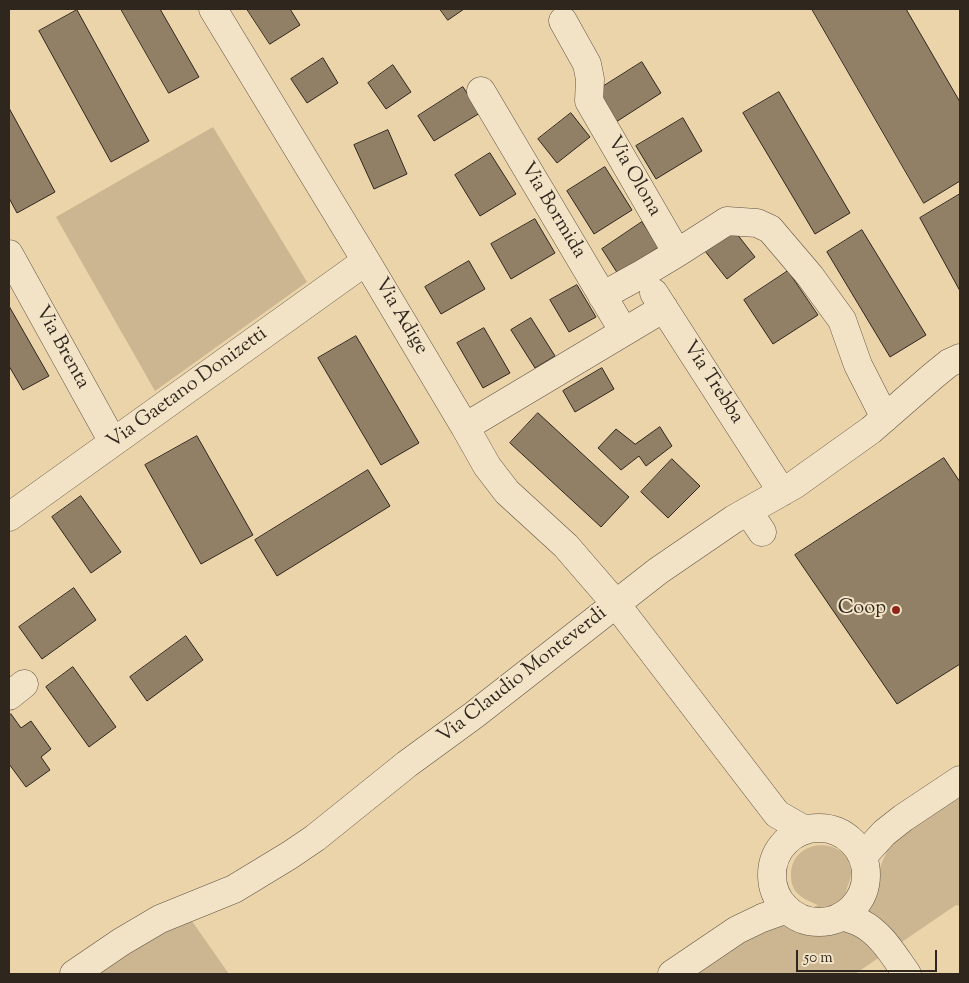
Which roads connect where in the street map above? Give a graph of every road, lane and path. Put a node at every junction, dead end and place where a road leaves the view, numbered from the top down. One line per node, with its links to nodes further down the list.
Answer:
1 (213, 9): 6 (street, Via Adige)
2 (562, 21): 4 (street, Via Olona)
3 (481, 91): 8 (street, Via Bormida)
4 (677, 253): 7 (street); 12 (street)
5 (9, 254): 14 (street, Via Brenta)
6 (366, 260): 13 (street, Via Adige); 14 (street, Via Gaetano Donizetti)
7 (642, 274): 8 (street); 9 (street, Via Trebba)
8 (602, 296): 10 (street, Via Bormida)
9 (664, 308): 10 (street); 15 (street, Via Trebba)
10 (624, 332): 13 (street)
11 (960, 358): 12 (street, Via Claudio Monteverdi)
12 (885, 418): 15 (street, Via Claudio Monteverdi)
13 (465, 427): 17 (street, Via Adige)
14 (113, 442): 16 (street, Via Gaetano Donizetti)
15 (782, 492): 17 (street, Via Claudio Monteverdi)
16 (9, 516)
17 (616, 604): 19 (street, Via Adige); 27 (street, Via Claudio Monteverdi)
18 (960, 780): 21 (street)
19 (777, 814): 20 (street); 22 (street)
20 (805, 830): 21 (street); 22 (street)
21 (855, 846): 23 (street)
22 (782, 847): 24 (street)
23 (864, 892): 25 (street); 26 (street)
24 (780, 899): 25 (street); 28 (street)
25 (842, 916): 26 (street)
26 (883, 941): 29 (street)
27 (74, 974)
28 (672, 974)
29 (907, 974)

